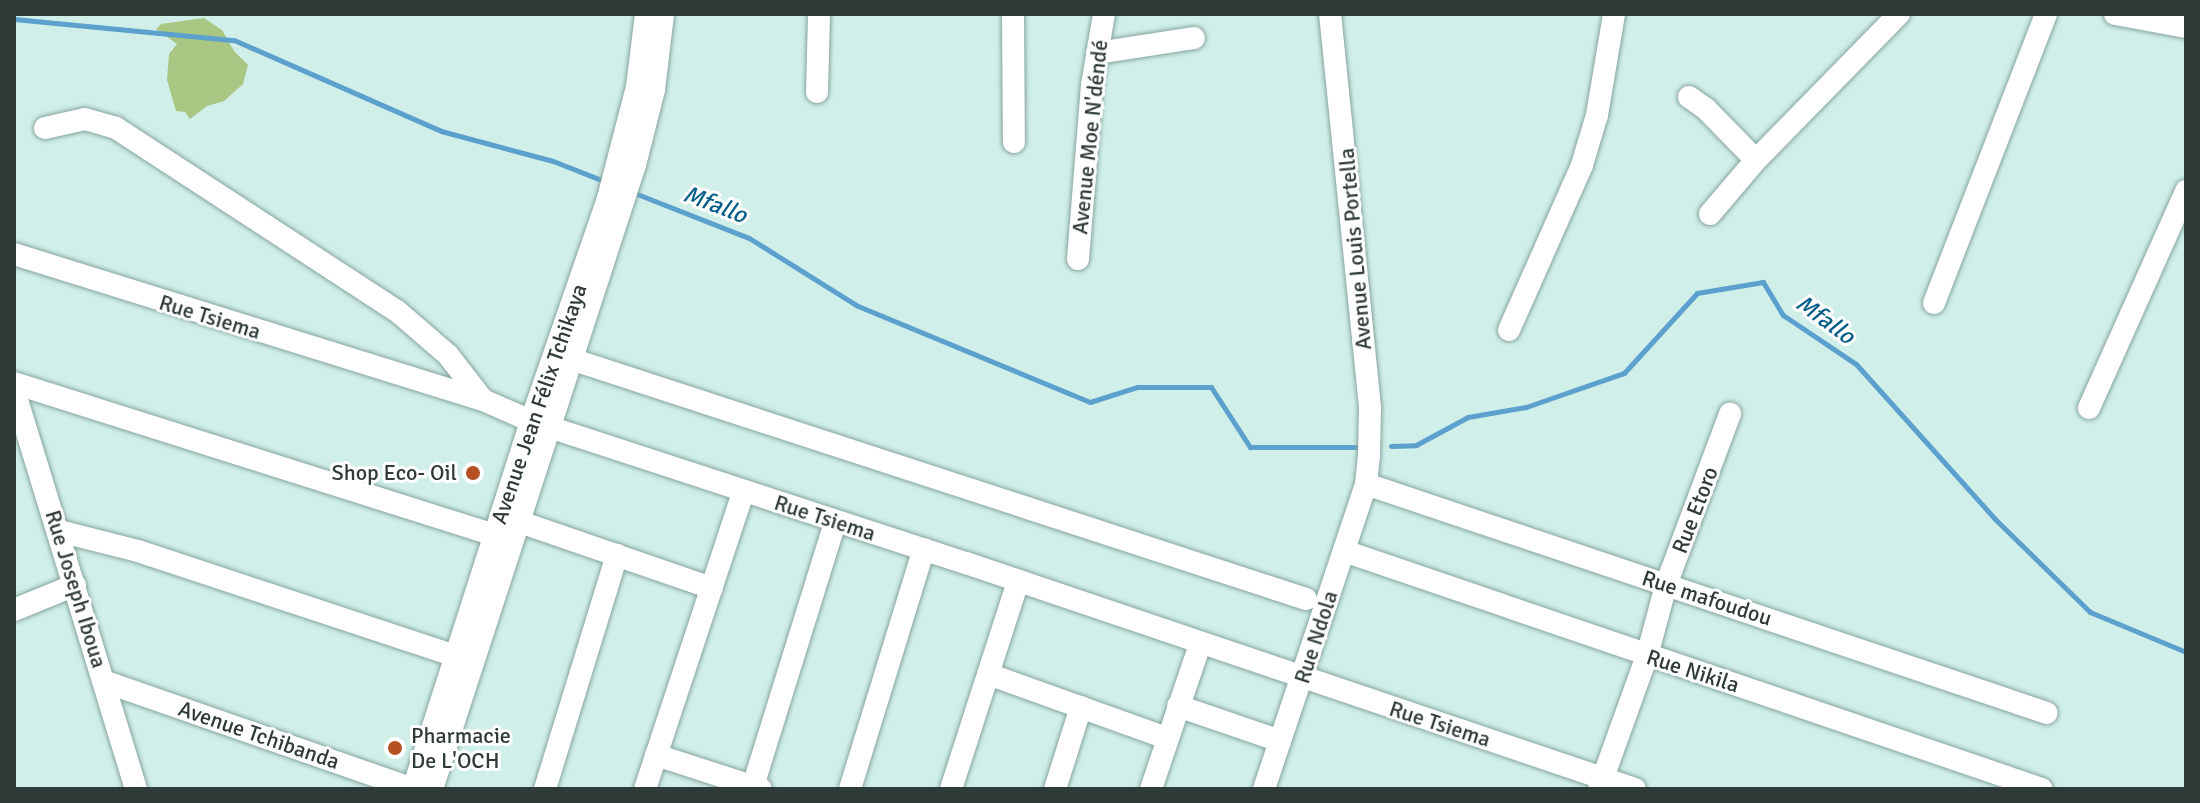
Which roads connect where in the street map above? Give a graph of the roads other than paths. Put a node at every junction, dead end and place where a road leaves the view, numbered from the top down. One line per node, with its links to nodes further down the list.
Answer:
1 (646, 14): 33 (street, Avenue Jean Félix Tchikaya)
2 (663, 14): 27 (street, Avenue Jean Félix Tchikaya)
3 (819, 14): 16 (street)
4 (1013, 14): 19 (street)
5 (1104, 14): 15 (street, Avenue Moe N'déndé)
6 (1330, 14): 34 (street, Avenue Louis Portella)
7 (1614, 14): 26 (street)
8 (1899, 14): 20 (street)
9 (2046, 14): 25 (street)
10 (2115, 14): 13 (street)
11 (2178, 14): 12 (street)
12 (2186, 15)
13 (2186, 27)
14 (1194, 38): 15 (street)
15 (1097, 53): 24 (street, Avenue Moe N'déndé)
16 (817, 92)
17 (1689, 97): 20 (street)
18 (45, 128): 30 (street)
19 (1014, 142)
20 (1756, 160): 22 (street)
21 (2186, 191): 31 (street)
22 (1710, 214)
23 (14, 254): 30 (street, Rue Tsiema)
24 (1078, 259)
25 (1934, 303)
26 (1509, 330)
27 (574, 360): 33 (street, Avenue Jean Félix Tchikaya); 47 (street)
28 (14, 383): 39 (street)
29 (14, 390): 38 (street, Rue Joseph Iboua)
30 (483, 400): 33 (street, Rue Tsiema)
31 (2089, 408)
32 (1730, 414): 45 (street, Rue Etoro)
33 (541, 424): 35 (street, Rue Tsiema); 36 (street, Avenue Jean Félix Tchikaya); 39 (street, Avenue Jean Félix Tchikaya)
34 (1366, 484): 41 (street, Rue Ndola); 45 (street, Rue mafoudou)
35 (743, 492): 37 (street, Rue Tsiema); 46 (street)
36 (520, 522): 42 (street); 65 (street, Avenue Jean Félix Tchikaya)
37 (835, 522): 40 (street, Rue Tsiema); 62 (street)
38 (59, 531): 44 (street, Rue Joseph Iboua); 50 (street)
39 (494, 535): 50 (street, Avenue Jean Félix Tchikaya)
40 (924, 549): 43 (street, Rue Tsiema); 68 (street)
41 (1344, 551): 51 (street, Rue Nikila); 53 (street, Rue Ndola)
42 (617, 555): 46 (street); 66 (street)
43 (1018, 581): 49 (street, Rue Tsiema); 52 (street)
44 (75, 585): 48 (street); 54 (street, Rue Joseph Iboua)
45 (1666, 585): 51 (street, Rue Etoro); 57 (street, Rue mafoudou)
46 (712, 588): 60 (street)
47 (1306, 599)
48 (14, 610)
49 (1200, 644): 53 (street, Rue Tsiema); 55 (street)
50 (455, 656): 64 (street, Avenue Jean Félix Tchikaya)
51 (1647, 656): 61 (street, Rue Etoro); 74 (street, Rue Nikila)
52 (988, 674): 56 (street); 69 (street)
53 (1302, 679): 59 (street, Rue Ndola); 61 (street, Rue Tsiema)
54 (103, 681): 63 (street, Rue Joseph Iboua); 64 (street, Avenue Tchibanda)
55 (1178, 706): 58 (street); 59 (street)
56 (1081, 707): 58 (street); 70 (street)
57 (2047, 713)
58 (1167, 738): 71 (street)
59 (1280, 741): 72 (street, Rue Ndola)
60 (656, 755): 62 (street); 67 (street)
61 (1601, 783): 73 (street, Rue Tsiema)
62 (757, 788)
63 (136, 789)
64 (413, 789)
65 (432, 789)
66 (545, 789)
67 (645, 789)
68 (850, 789)
69 (951, 789)
70 (1055, 789)
71 (1151, 789)
72 (1264, 789)
73 (1635, 789)
74 (2042, 789)

